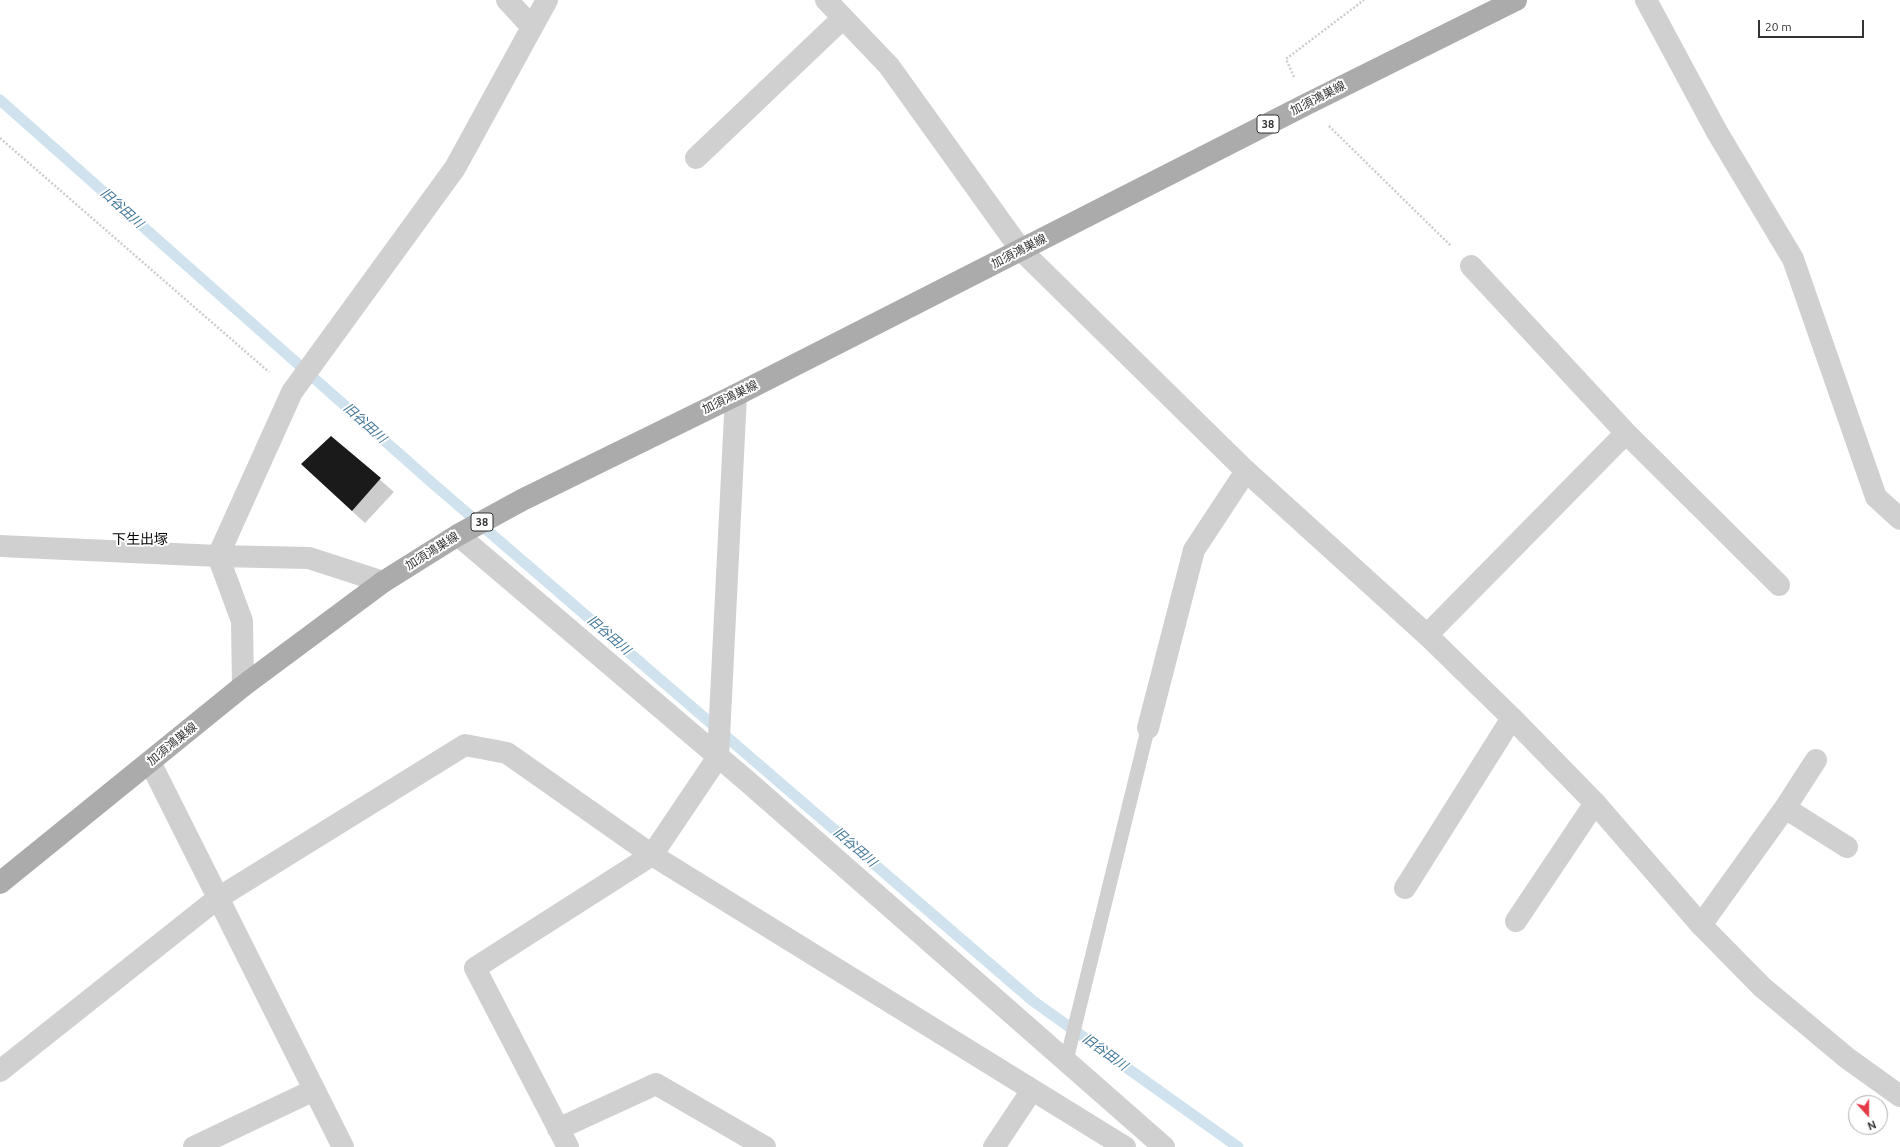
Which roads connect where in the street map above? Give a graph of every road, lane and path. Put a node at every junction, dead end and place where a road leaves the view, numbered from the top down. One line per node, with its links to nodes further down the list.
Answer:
1 (507, 0): 8 (street)
2 (547, 0): 8 (street)
3 (826, 0): 7 (street)
4 (1364, 0): 9 (path)
5 (1516, 0): 9 (main road, 加須鴻巣線 / 38)
6 (1646, 0): 18 (street)
7 (843, 18): 11 (street); 12 (street)
8 (532, 27): 14 (street)
9 (1307, 104): 12 (main road, 加須鴻巣線 / 38); 13 (path)
10 (0, 138): 14 (path)
11 (696, 158)
12 (1021, 250): 15 (main road, 加須鴻巣線 / 38); 17 (street)
13 (1471, 266): 16 (street)
14 (292, 392): 21 (street)
15 (736, 395): 19 (main road, 加須鴻巣線 / 38); 28 (street)
16 (1626, 433): 23 (street); 24 (street)
17 (1246, 471): 24 (street); 27 (street)
18 (1900, 519)
19 (458, 535): 22 (main road, 加須鴻巣線 / 38); 28 (street)
20 (0, 546): 21 (street)
21 (218, 556): 22 (street); 25 (street)
22 (383, 582): 25 (main road, 加須鴻巣線 / 38)
23 (1779, 585)
24 (1427, 635): 26 (street)
25 (243, 686): 30 (main road, 加須鴻巣線 / 38)
26 (1512, 718): 31 (street); 36 (street)
27 (1148, 728): 40 (lane)
28 (718, 757): 34 (street); 40 (street)
29 (1816, 760): 32 (street)
30 (150, 762): 35 (main road, 加須鴻巣線 / 38); 37 (street)
31 (1595, 803): 38 (street); 39 (street)
32 (1785, 808): 33 (street); 39 (street)
33 (1847, 847)
34 (652, 855): 37 (street); 43 (street); 45 (street)
35 (0, 883)
36 (1405, 888)
37 (218, 898): 41 (street); 42 (street)
38 (1516, 921)
39 (1701, 925): 44 (street)
40 (1066, 1062): 51 (street)
41 (0, 1071)
42 (314, 1090): 46 (street); 47 (street)
43 (1032, 1090): 49 (street); 50 (street)
44 (1900, 1096)
45 (563, 1138): 48 (street)
46 (194, 1147)
47 (343, 1147)
48 (765, 1147)
49 (994, 1147)
50 (1125, 1147)
51 (1164, 1147)

